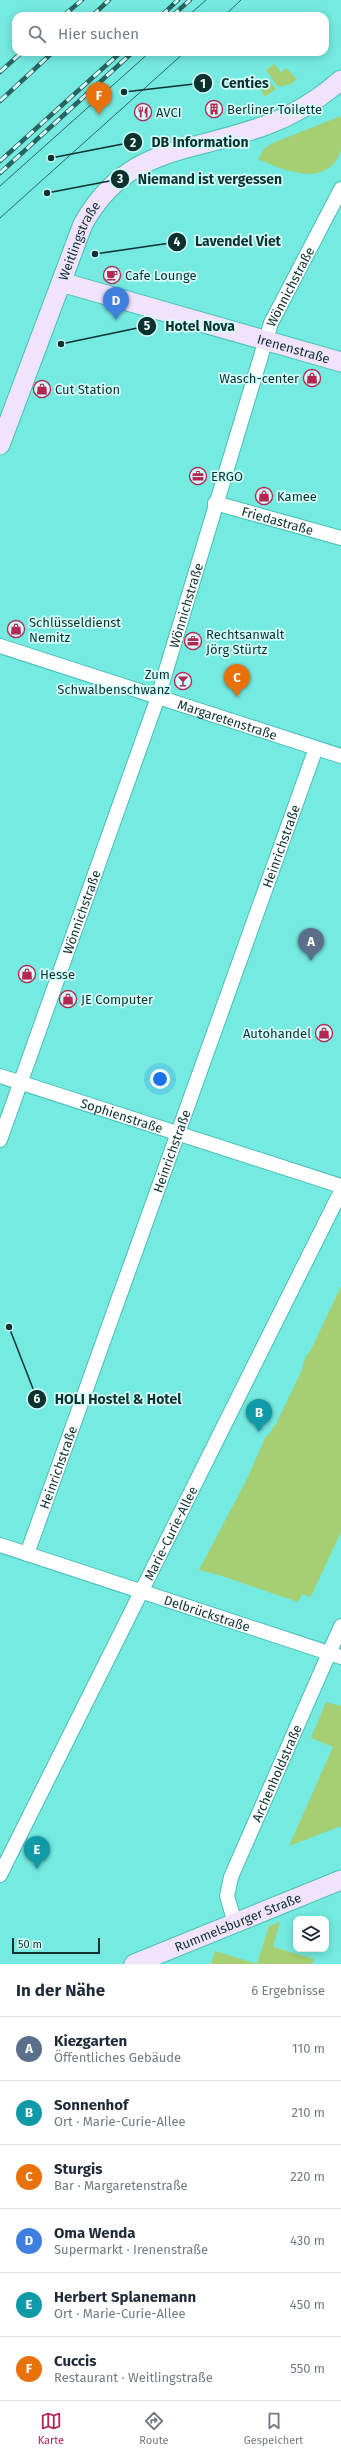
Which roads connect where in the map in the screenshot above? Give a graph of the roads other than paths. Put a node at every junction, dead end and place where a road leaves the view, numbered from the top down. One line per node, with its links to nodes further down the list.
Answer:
1 (340, 83): 3 (street, Weitlingstraße)
2 (341, 189): 4 (street, Wönnichstraße)
3 (61, 282): 4 (street, Irenenstraße); 6 (street, Weitlingstraße)
4 (266, 341): 5 (street, Irenenstraße); 7 (street, Wönnichstraße)
5 (341, 362)
6 (0, 445)
7 (215, 503): 8 (street, Friedastraße); 10 (street, Wönnichstraße)
8 (341, 538)
9 (0, 646): 10 (street, Margaretenstraße)
10 (158, 697): 11 (street, Margaretenstraße); 14 (street, Wönnichstraße)
11 (316, 748): 12 (street, Margaretenstraße); 15 (street, Heinrichstraße)
12 (341, 756)
13 (0, 1076): 14 (street, Sophienstraße)
14 (21, 1082): 15 (street, Sophienstraße); 16 (street, Wönnichstraße)
15 (178, 1133): 17 (street, Sophienstraße); 20 (street, Heinrichstraße)
16 (0, 1140)
17 (341, 1186)
18 (341, 1191): 21 (street, Marie-Curie-Allee)
19 (0, 1544): 20 (street, Delbrückstraße)
20 (28, 1554): 21 (street, Delbrückstraße)
21 (143, 1591): 23 (street, Delbrückstraße); 24 (street, Marie-Curie-Allee)
22 (341, 1626): 23 (street, Archenholdstraße)
23 (335, 1655): 26 (street, Archenholdstraße)
24 (0, 1875)
25 (341, 1880): 26 (street, Rummelsburger Straße)
26 (235, 1923): 27 (street, Rummelsburger Straße)
27 (134, 1964)

